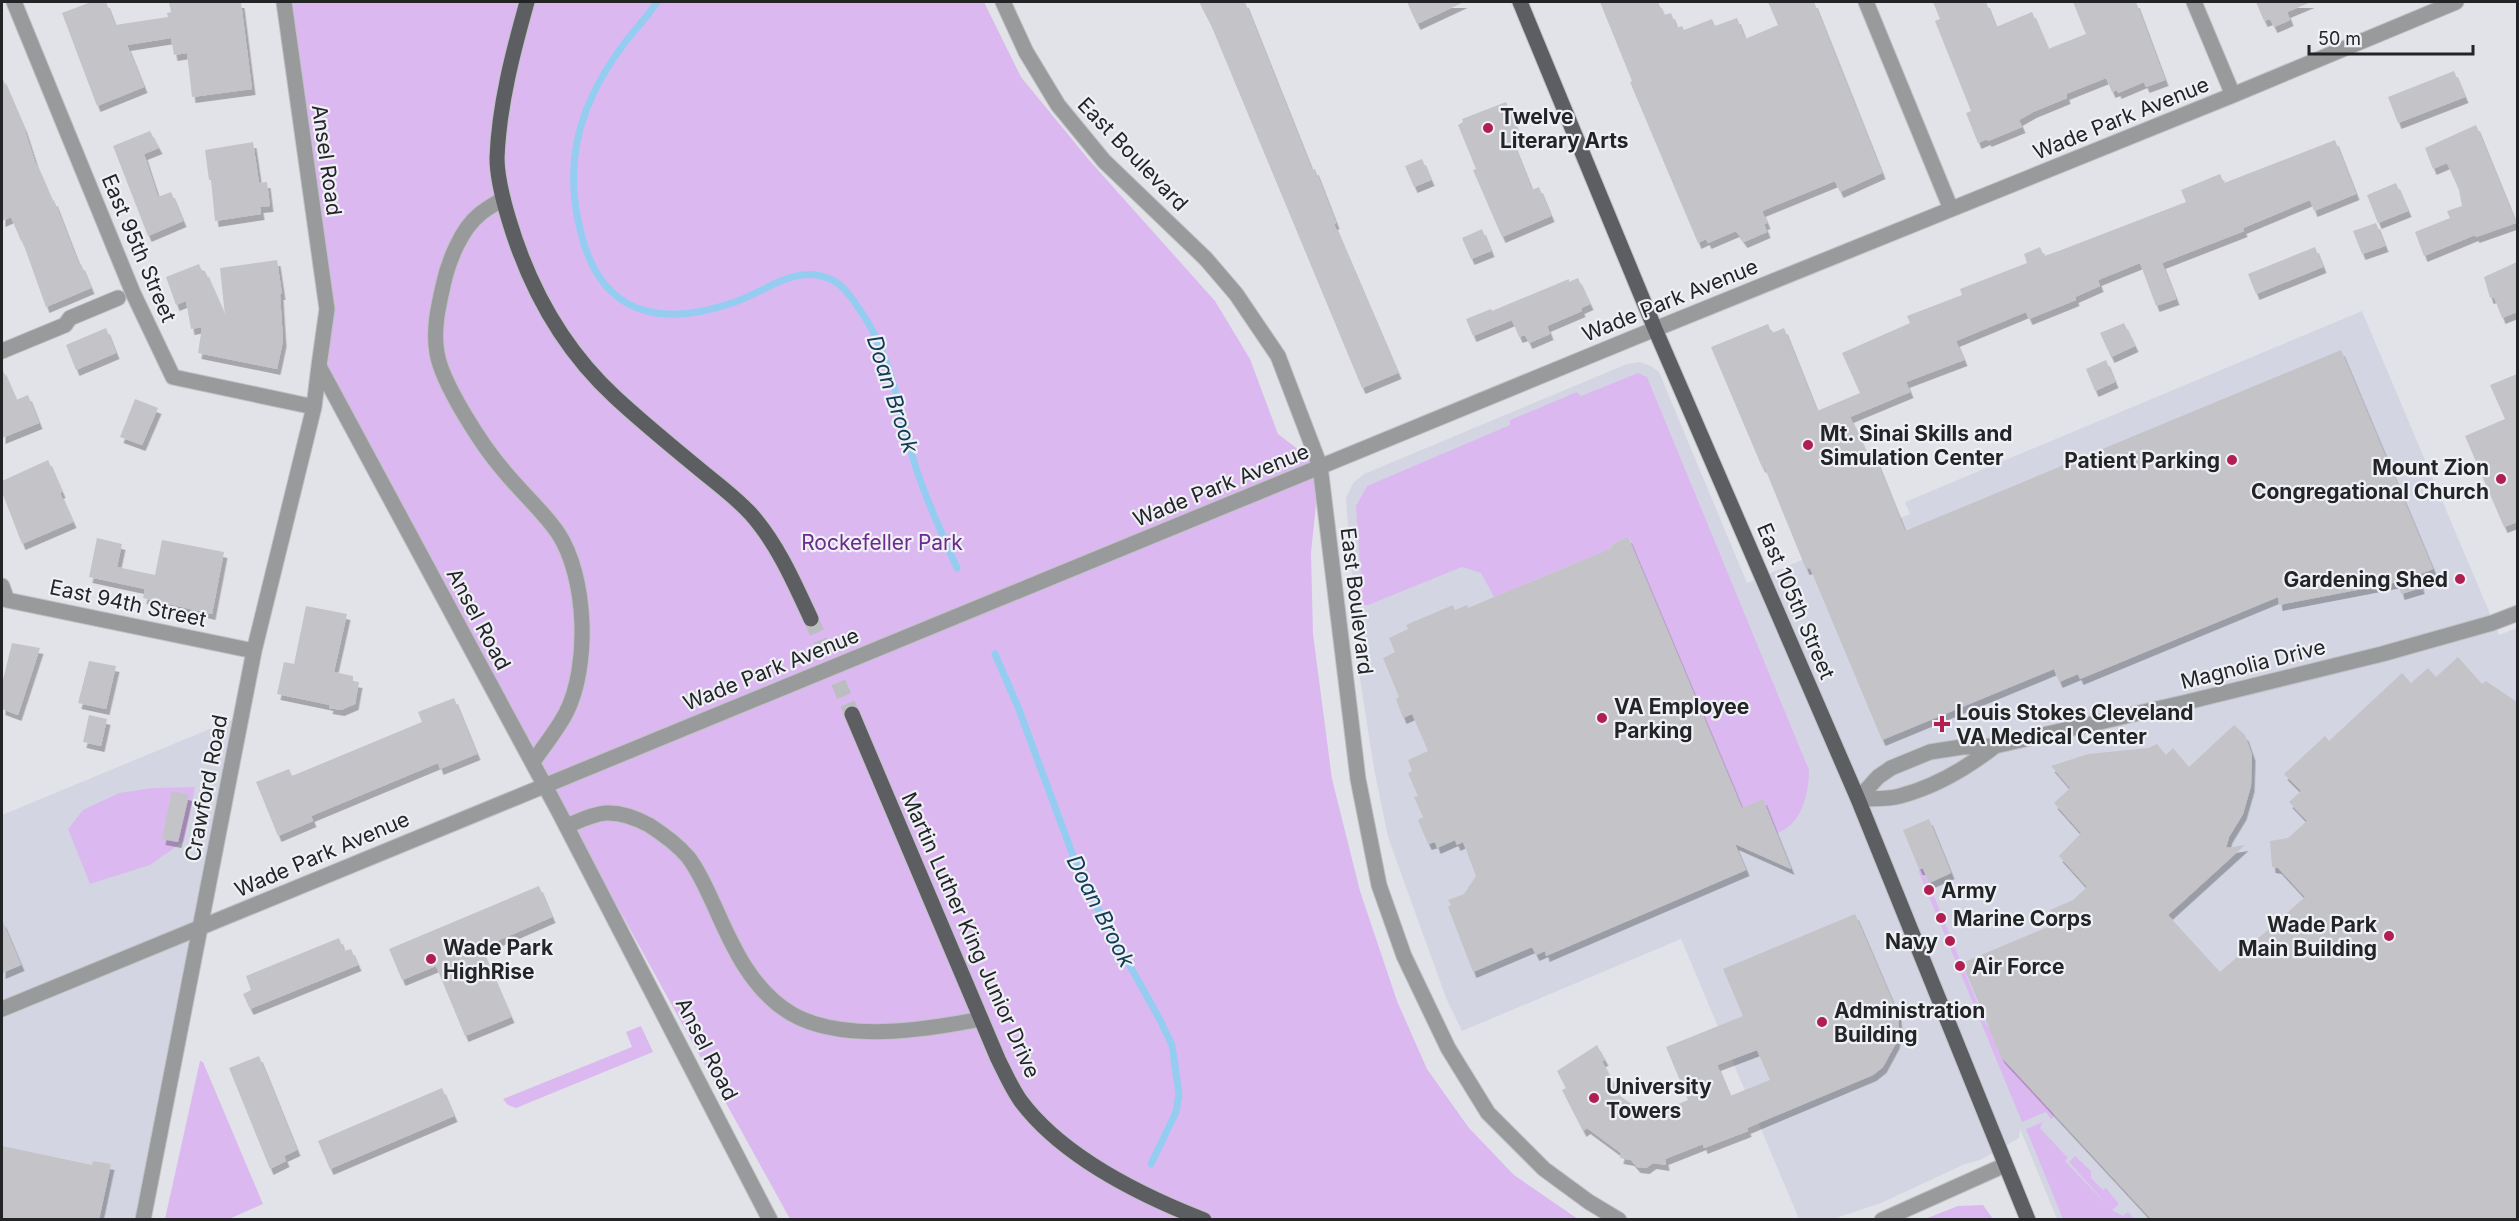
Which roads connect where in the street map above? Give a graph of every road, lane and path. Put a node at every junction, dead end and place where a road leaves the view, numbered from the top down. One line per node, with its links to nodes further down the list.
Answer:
1 (14, 2): 16 (street, East 95th Street)
2 (284, 2): 15 (street, Ansel Road)
3 (527, 2): 10 (main road)
4 (1003, 2): 17 (street, East Boulevard)
5 (1520, 2): 13 (main road, East 105th Street)
6 (1866, 2): 11 (street)
7 (2194, 2): 9 (street)
8 (2456, 2): 9 (street, Wade Park Avenue)
9 (2233, 95): 11 (street, Wade Park Avenue)
10 (502, 199): 20 (main road); 24 (street)
11 (1952, 209): 13 (street, Wade Park Avenue)
12 (118, 298): 14 (street)
13 (1655, 329): 17 (street, Wade Park Avenue); 26 (main road, East 105th Street)
14 (2, 351)
15 (319, 366): 16 (street, Crawford Road); 24 (street, Ansel Road)
16 (314, 407): 21 (street, Crawford Road)
17 (1320, 466): 25 (street, Wade Park Avenue); 35 (street, East Boulevard)
18 (2, 586): 21 (street, East 94th Street)
19 (2517, 613): 23 (street, Magnolia Drive)
20 (811, 619)
21 (254, 651): 28 (street, Crawford Road)
22 (852, 714): 30 (main road, Martin Luther King Junior Drive)
23 (1995, 746): 26 (street, Magnolia Drive); 26 (street, Magnolia Drive)
24 (533, 762): 25 (street, Ansel Road)
25 (545, 784): 27 (street, Ansel Road); 28 (street, Wade Park Avenue)
26 (1858, 799): 31 (main road, East 105th Street)
27 (567, 826): 30 (street); 33 (street, Ansel Road)
28 (199, 928): 29 (street, Wade Park Avenue); 32 (street, Crawford Road)
29 (2, 1009)
30 (981, 1019): 34 (main road, Martin Luther King Junior Drive)
31 (2006, 1165): 36 (street); 37 (main road, East 105th Street)
32 (143, 1220)
33 (770, 1220)
34 (1204, 1220)
35 (1619, 1220)
36 (1882, 1220)
37 (2028, 1220)

